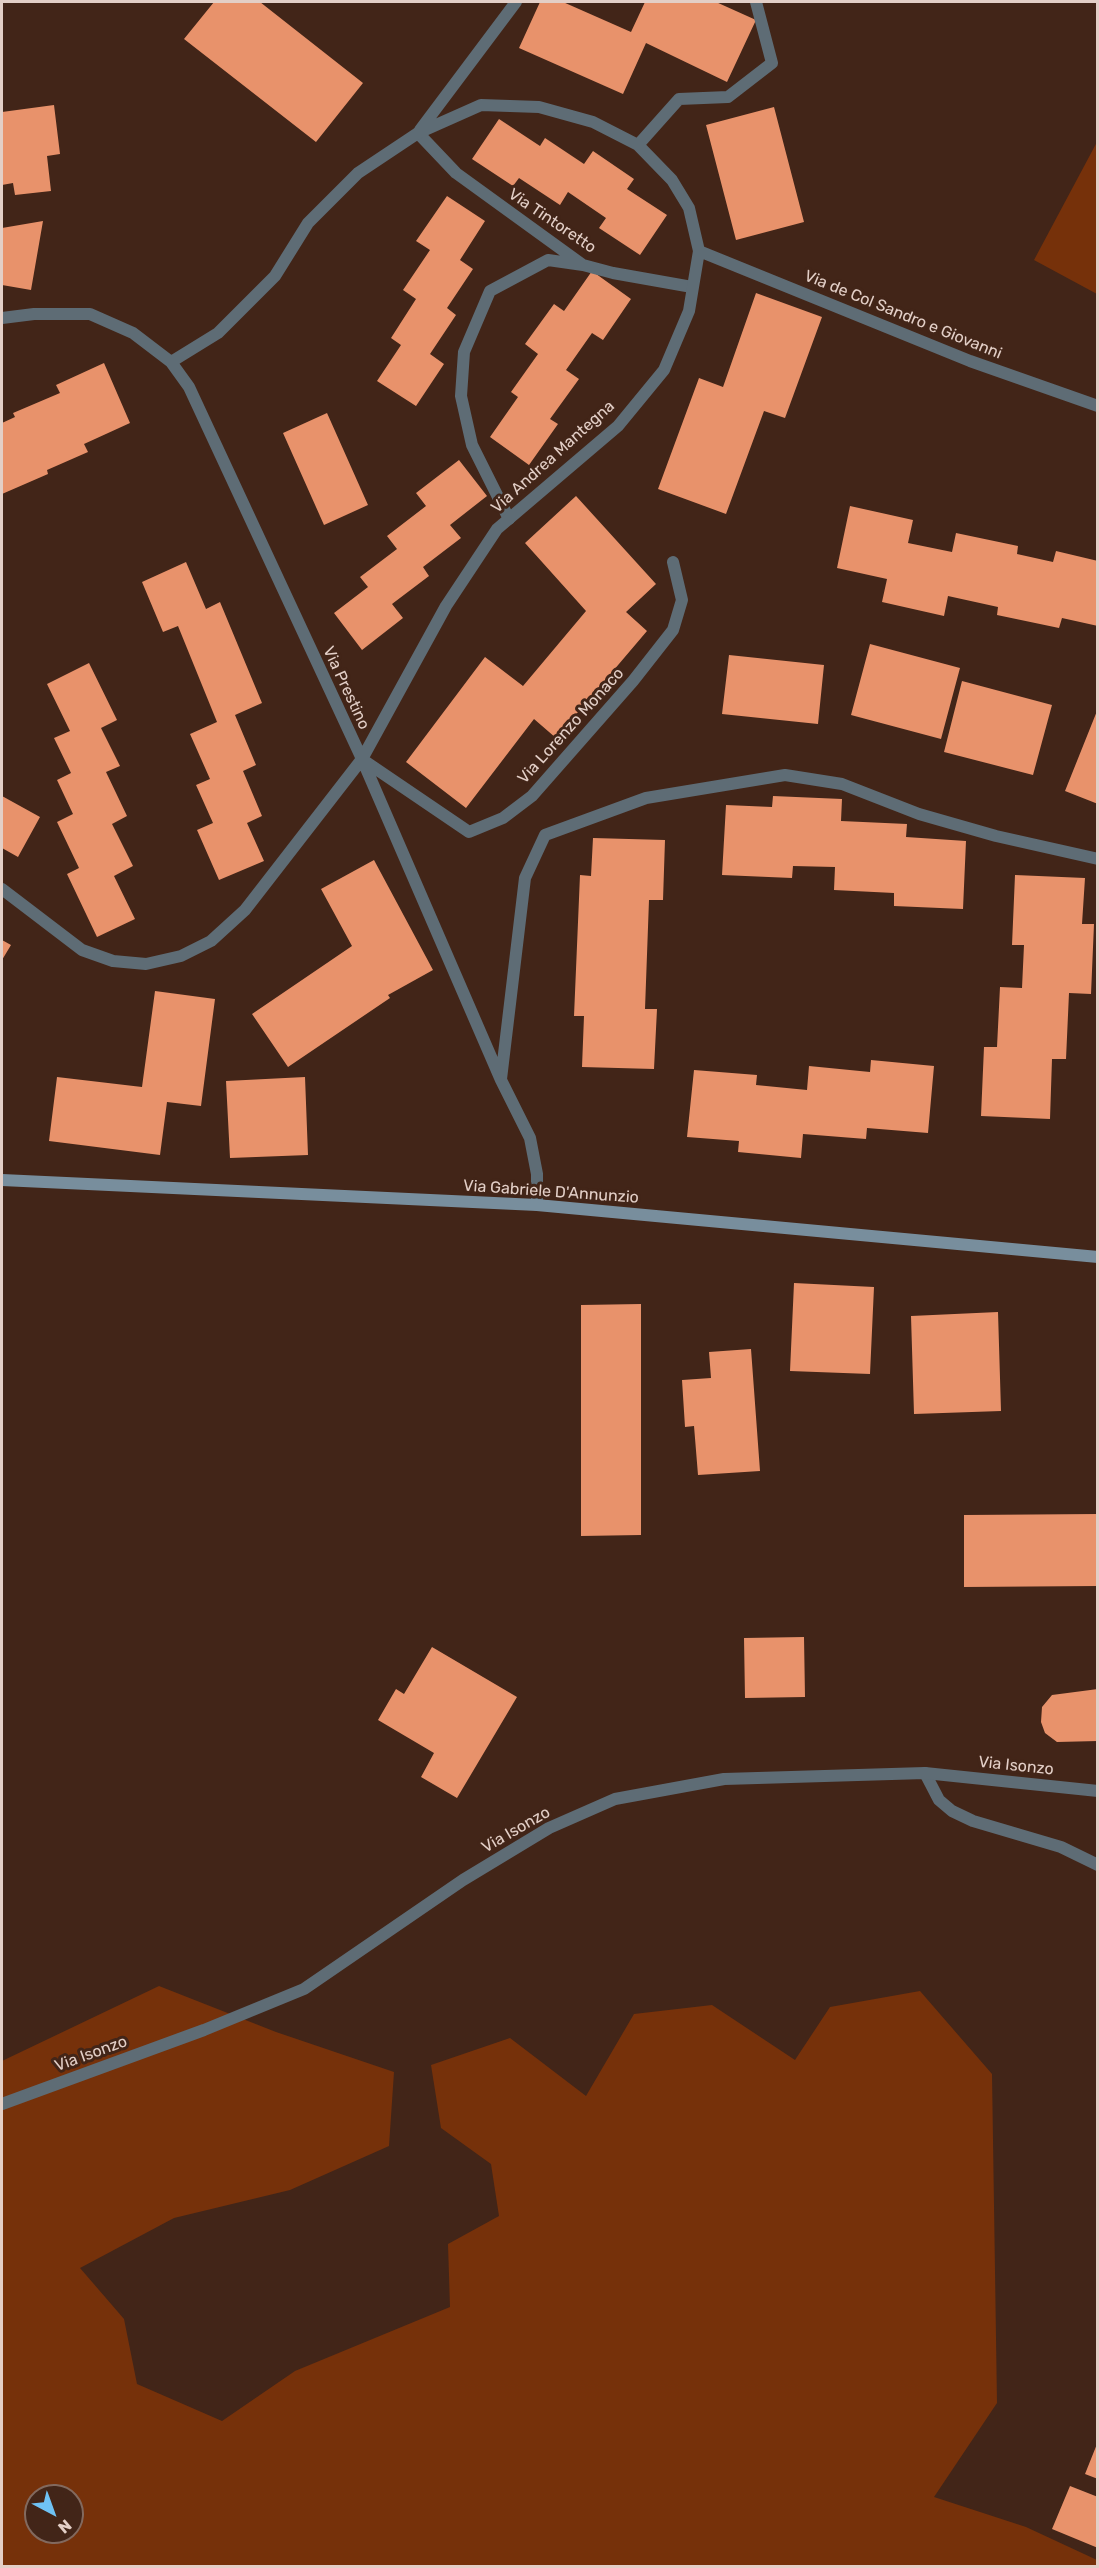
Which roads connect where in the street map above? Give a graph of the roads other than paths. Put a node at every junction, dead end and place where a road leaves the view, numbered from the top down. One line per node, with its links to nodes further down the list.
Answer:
1 (516, 2): 3 (street, Via Andrea Mantegna)
2 (756, 2): 4 (street)
3 (418, 133): 4 (street, Via Andrea Mantegna); 6 (street, Via Tintoretto); 9 (street, Via Andrea Mantegna)
4 (638, 145): 5 (street, Via Andrea Mantegna)
5 (699, 251): 7 (street, Via Andrea Mantegna); 10 (street, Via de Col Sandro e Giovanni)
6 (583, 265): 7 (street, Via Tintoretto); 11 (street)
7 (692, 287): 11 (street, Via Andrea Mantegna)
8 (2, 318): 9 (street, Via Prestino)
9 (171, 362): 13 (street, Via Prestino)
10 (1098, 406)
11 (509, 519): 13 (street, Via Andrea Mantegna)
12 (673, 562): 13 (street, Via Lorenzo Monaco)
13 (362, 759): 15 (street, Via Andrea Mantegna); 16 (street, Via Prestino)
14 (1098, 859): 16 (street)
15 (2, 889)
16 (501, 1080): 18 (street, Via Prestino)
17 (2, 1180): 18 (main road, Via Gabriele D'Annunzio)
18 (537, 1205): 19 (main road, Via Gabriele D'Annunzio)
19 (1098, 1257)
20 (925, 1773): 21 (street, Via Isonzo); 22 (street); 23 (street, Via Isonzo)
21 (1098, 1791)
22 (1098, 1865)
23 (2, 2104)

